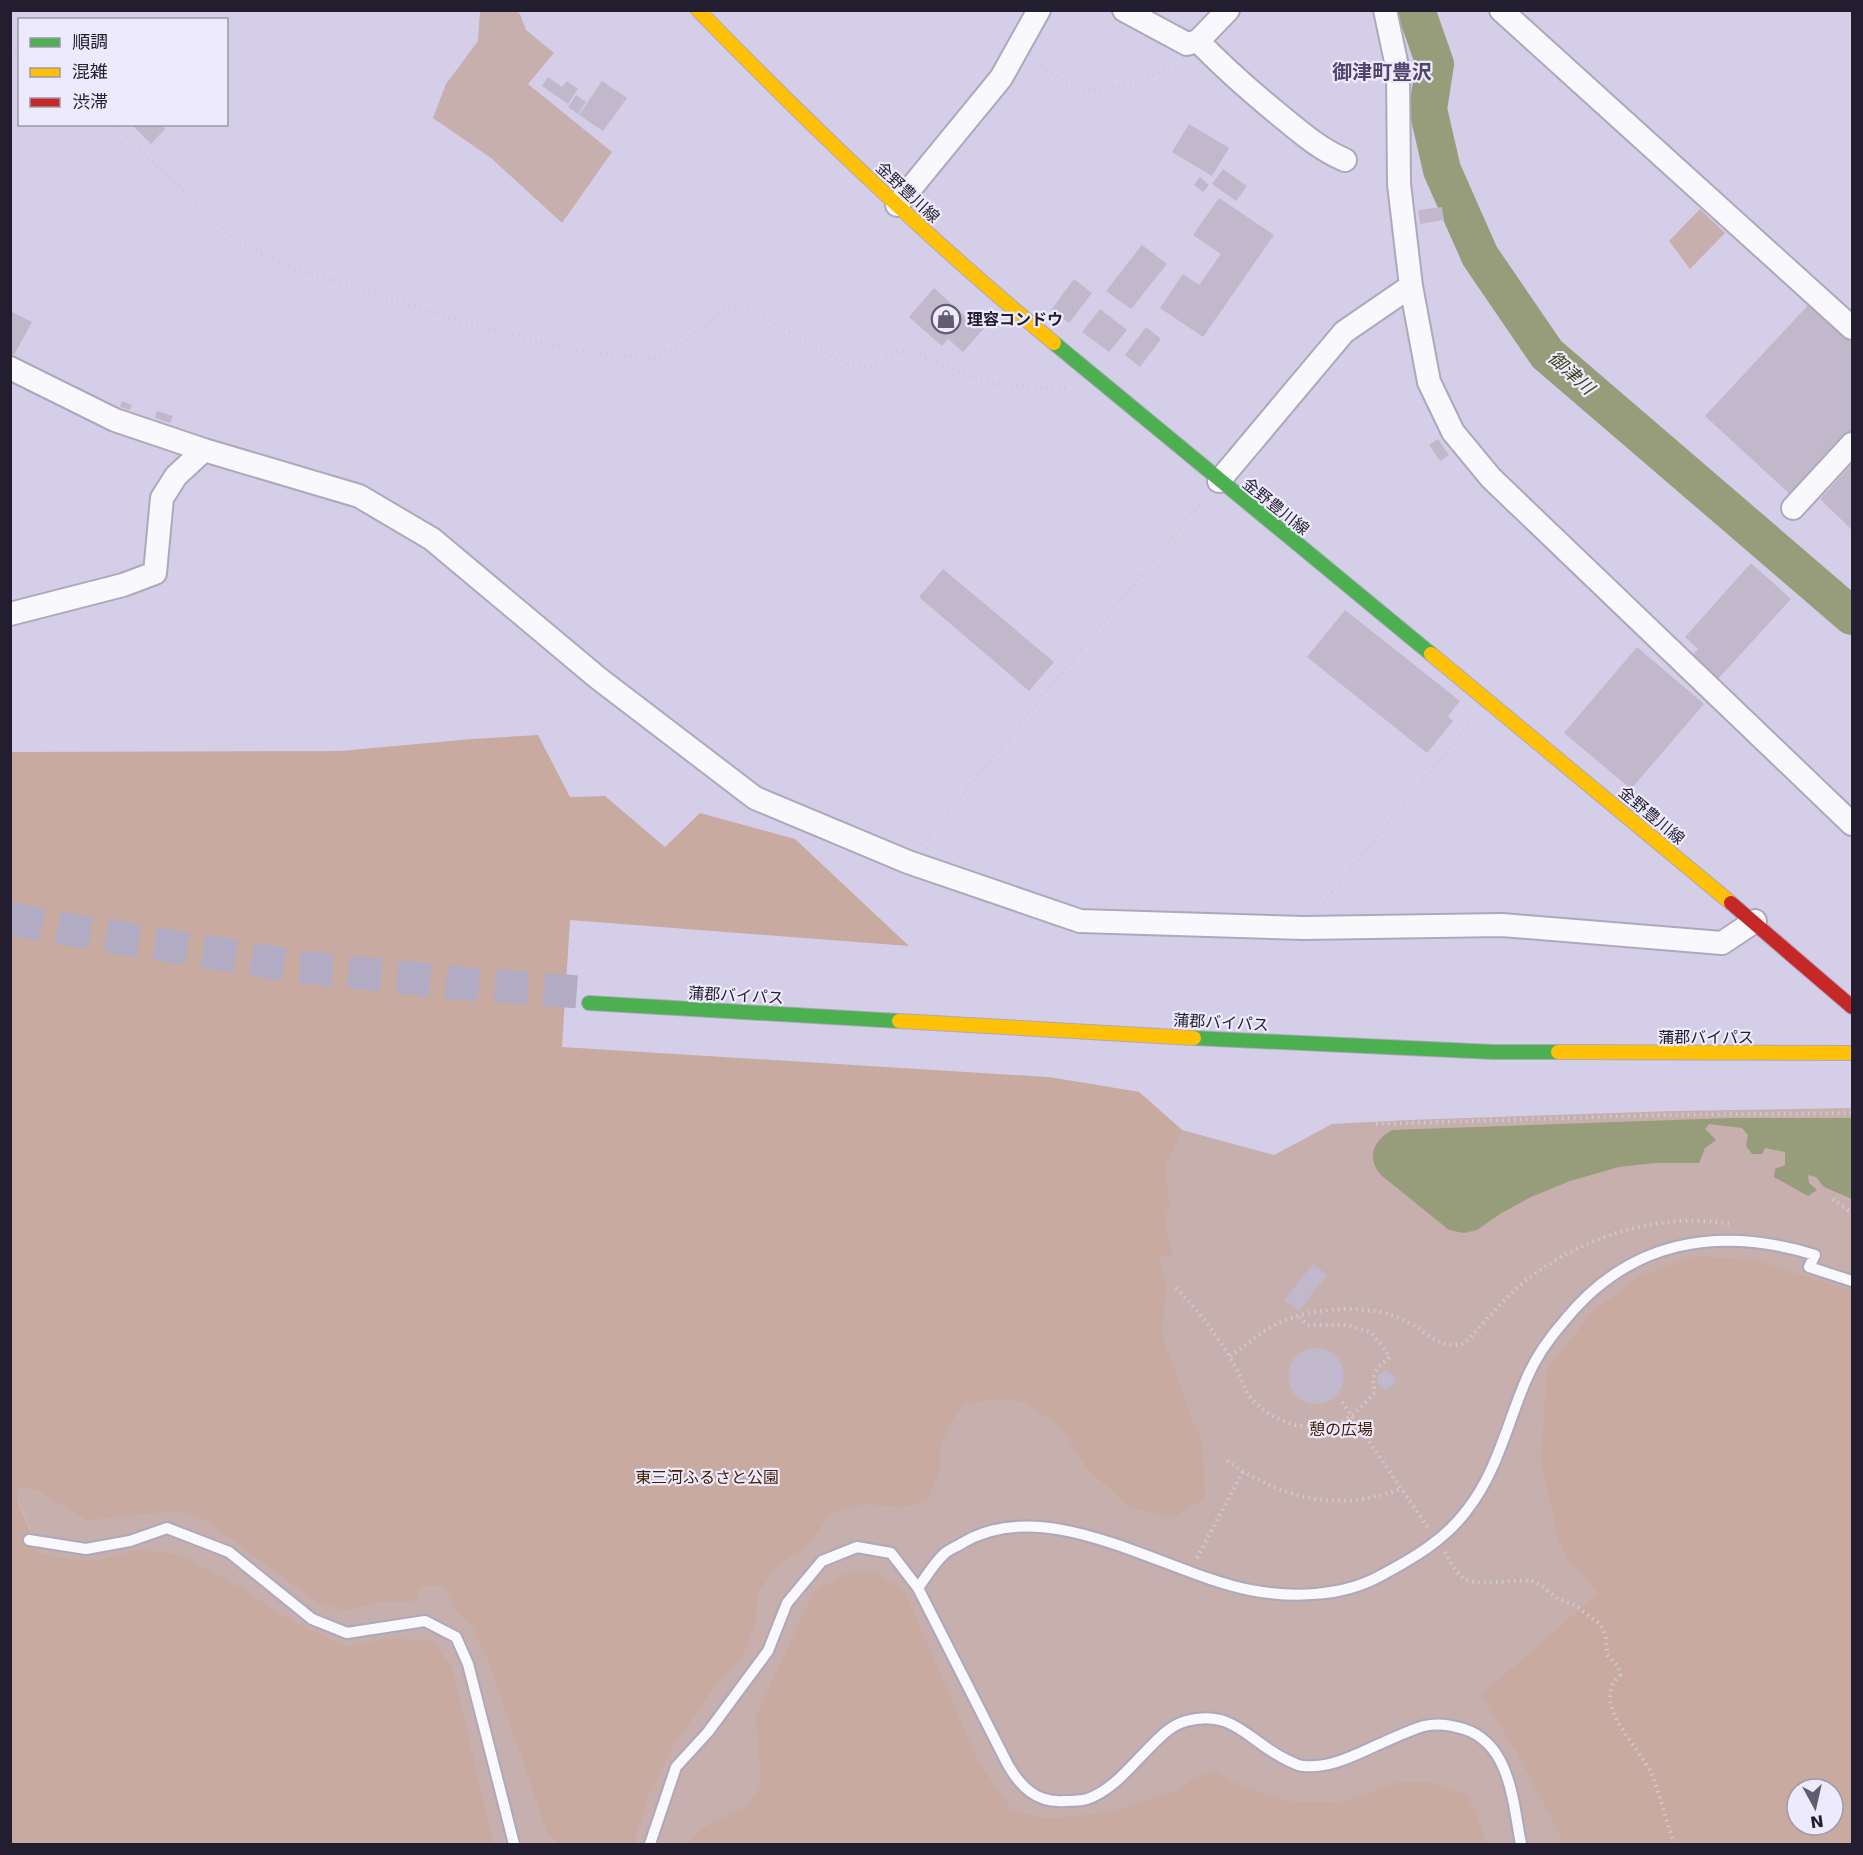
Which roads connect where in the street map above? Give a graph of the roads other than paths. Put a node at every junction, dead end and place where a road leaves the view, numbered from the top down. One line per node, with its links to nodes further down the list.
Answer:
1 (698, 10): 9 (main road, 金野豊川線)
2 (1039, 10): 9 (street)
3 (1124, 10): 7 (street)
4 (1228, 10): 7 (street)
5 (1385, 10): 10 (street)
6 (1501, 10): 11 (street)
7 (1198, 41): 8 (street)
8 (1345, 160)
9 (897, 205): 15 (main road, 金野豊川線)
10 (1411, 286): 15 (street); 18 (street)
11 (1852, 328)
12 (10, 368): 14 (street)
13 (1852, 444): 16 (street)
14 (204, 450): 17 (street); 19 (street)
15 (1219, 481): 19 (main road, 金野豊川線)
16 (1793, 508)
17 (10, 614)
18 (1852, 824)
19 (1755, 921): 20 (main road, 金野豊川線)
20 (1852, 1007)
21 (1201, 1024): 26 (main road, 蒲郡バイパス)
22 (1235, 1026): 23 (main road, 蒲郡バイパス)
23 (1453, 1036)
24 (1525, 1038): 26 (main road, 蒲郡バイパス)
25 (1852, 1042): 26 (main road, 蒲郡バイパス)
26 (1814, 1048): 27 (main road, 蒲郡バイパス)
27 (1852, 1053)
28 (1852, 1281): 30 (lane)
29 (29, 1540): 31 (lane)
30 (918, 1588): 32 (lane); 33 (lane)
31 (514, 1845)
32 (650, 1845)
33 (1521, 1845)

